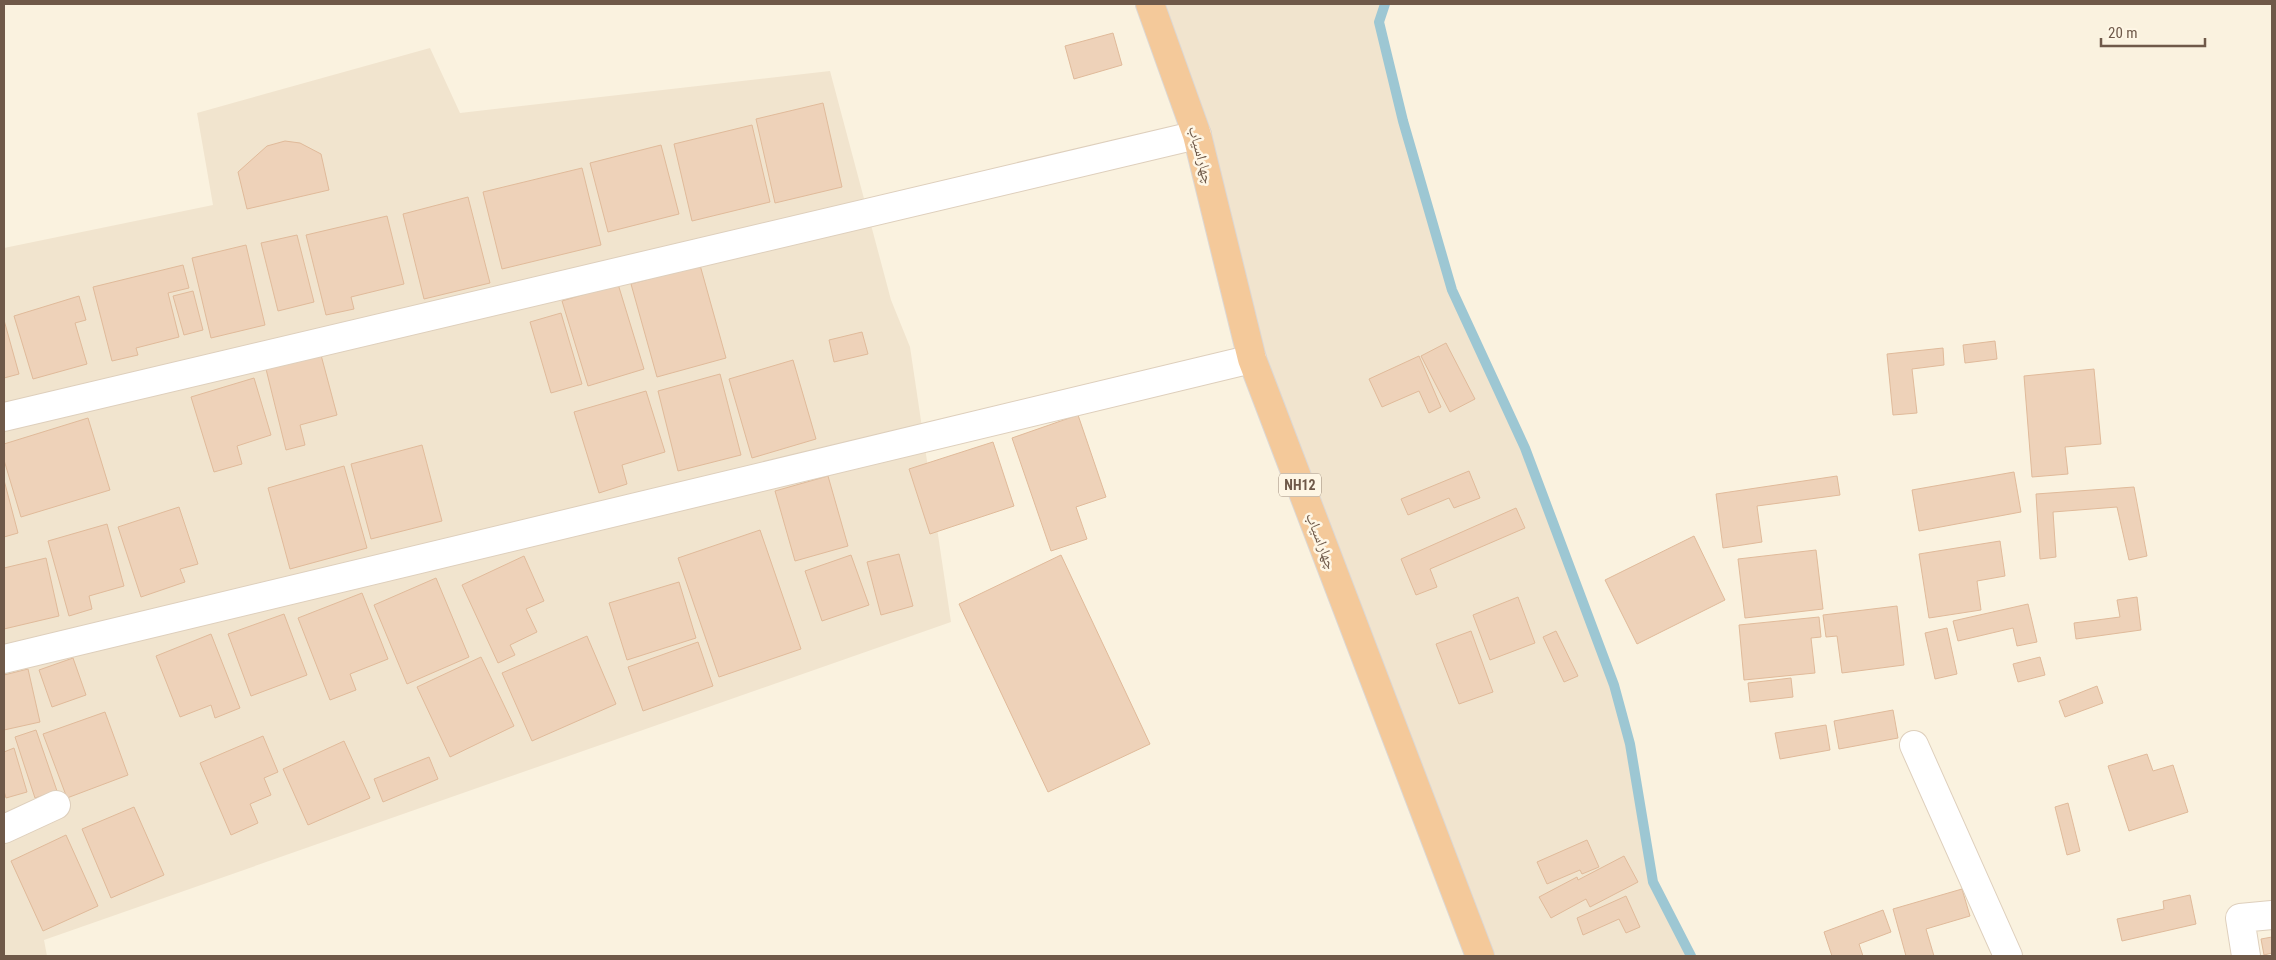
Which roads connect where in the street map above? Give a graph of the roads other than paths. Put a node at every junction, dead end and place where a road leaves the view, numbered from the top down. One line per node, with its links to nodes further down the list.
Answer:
1 (1150, 4): 2 (highway, چهاراسیاب / NH12)
2 (1197, 135): 3 (highway, چهاراسیاب / NH12); 4 (street)
3 (1252, 359): 5 (street); 10 (highway, چهاراسیاب / NH12)
4 (4, 417)
5 (4, 660)
6 (1914, 745): 11 (street)
7 (56, 805): 8 (street)
8 (4, 829)
9 (2272, 915): 12 (street)
10 (1480, 956)
11 (2008, 956)
12 (2246, 956)

